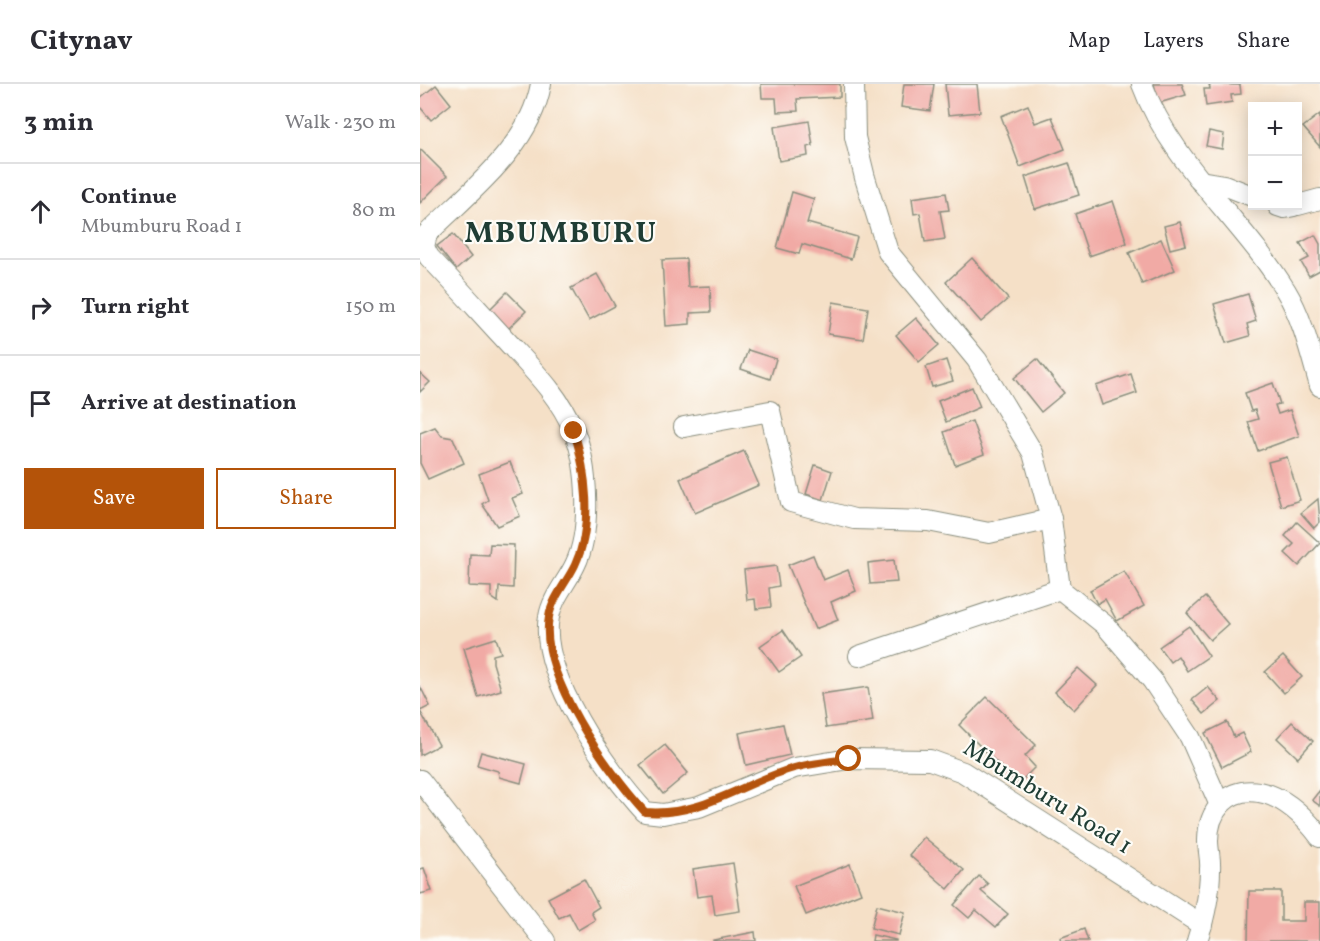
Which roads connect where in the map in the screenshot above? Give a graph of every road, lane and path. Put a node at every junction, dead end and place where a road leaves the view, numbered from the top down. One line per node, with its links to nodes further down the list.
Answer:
1 (542, 84): 8 (street)
2 (854, 84): 12 (street)
3 (1142, 84): 4 (street)
4 (1200, 181): 5 (street); 9 (street)
5 (1248, 195)
6 (1320, 199): 7 (street)
7 (1302, 203)
8 (424, 259): 18 (street, Mbumburu Road 1)
9 (1317, 367): 10 (street)
10 (1320, 386)
11 (684, 427): 12 (street)
12 (1051, 519): 13 (street)
13 (1060, 589): 14 (street); 16 (street)
14 (859, 656)
15 (420, 780): 19 (street)
16 (1219, 803): 17 (street); 18 (street)
17 (1320, 837)
18 (1199, 933)
19 (545, 941)

